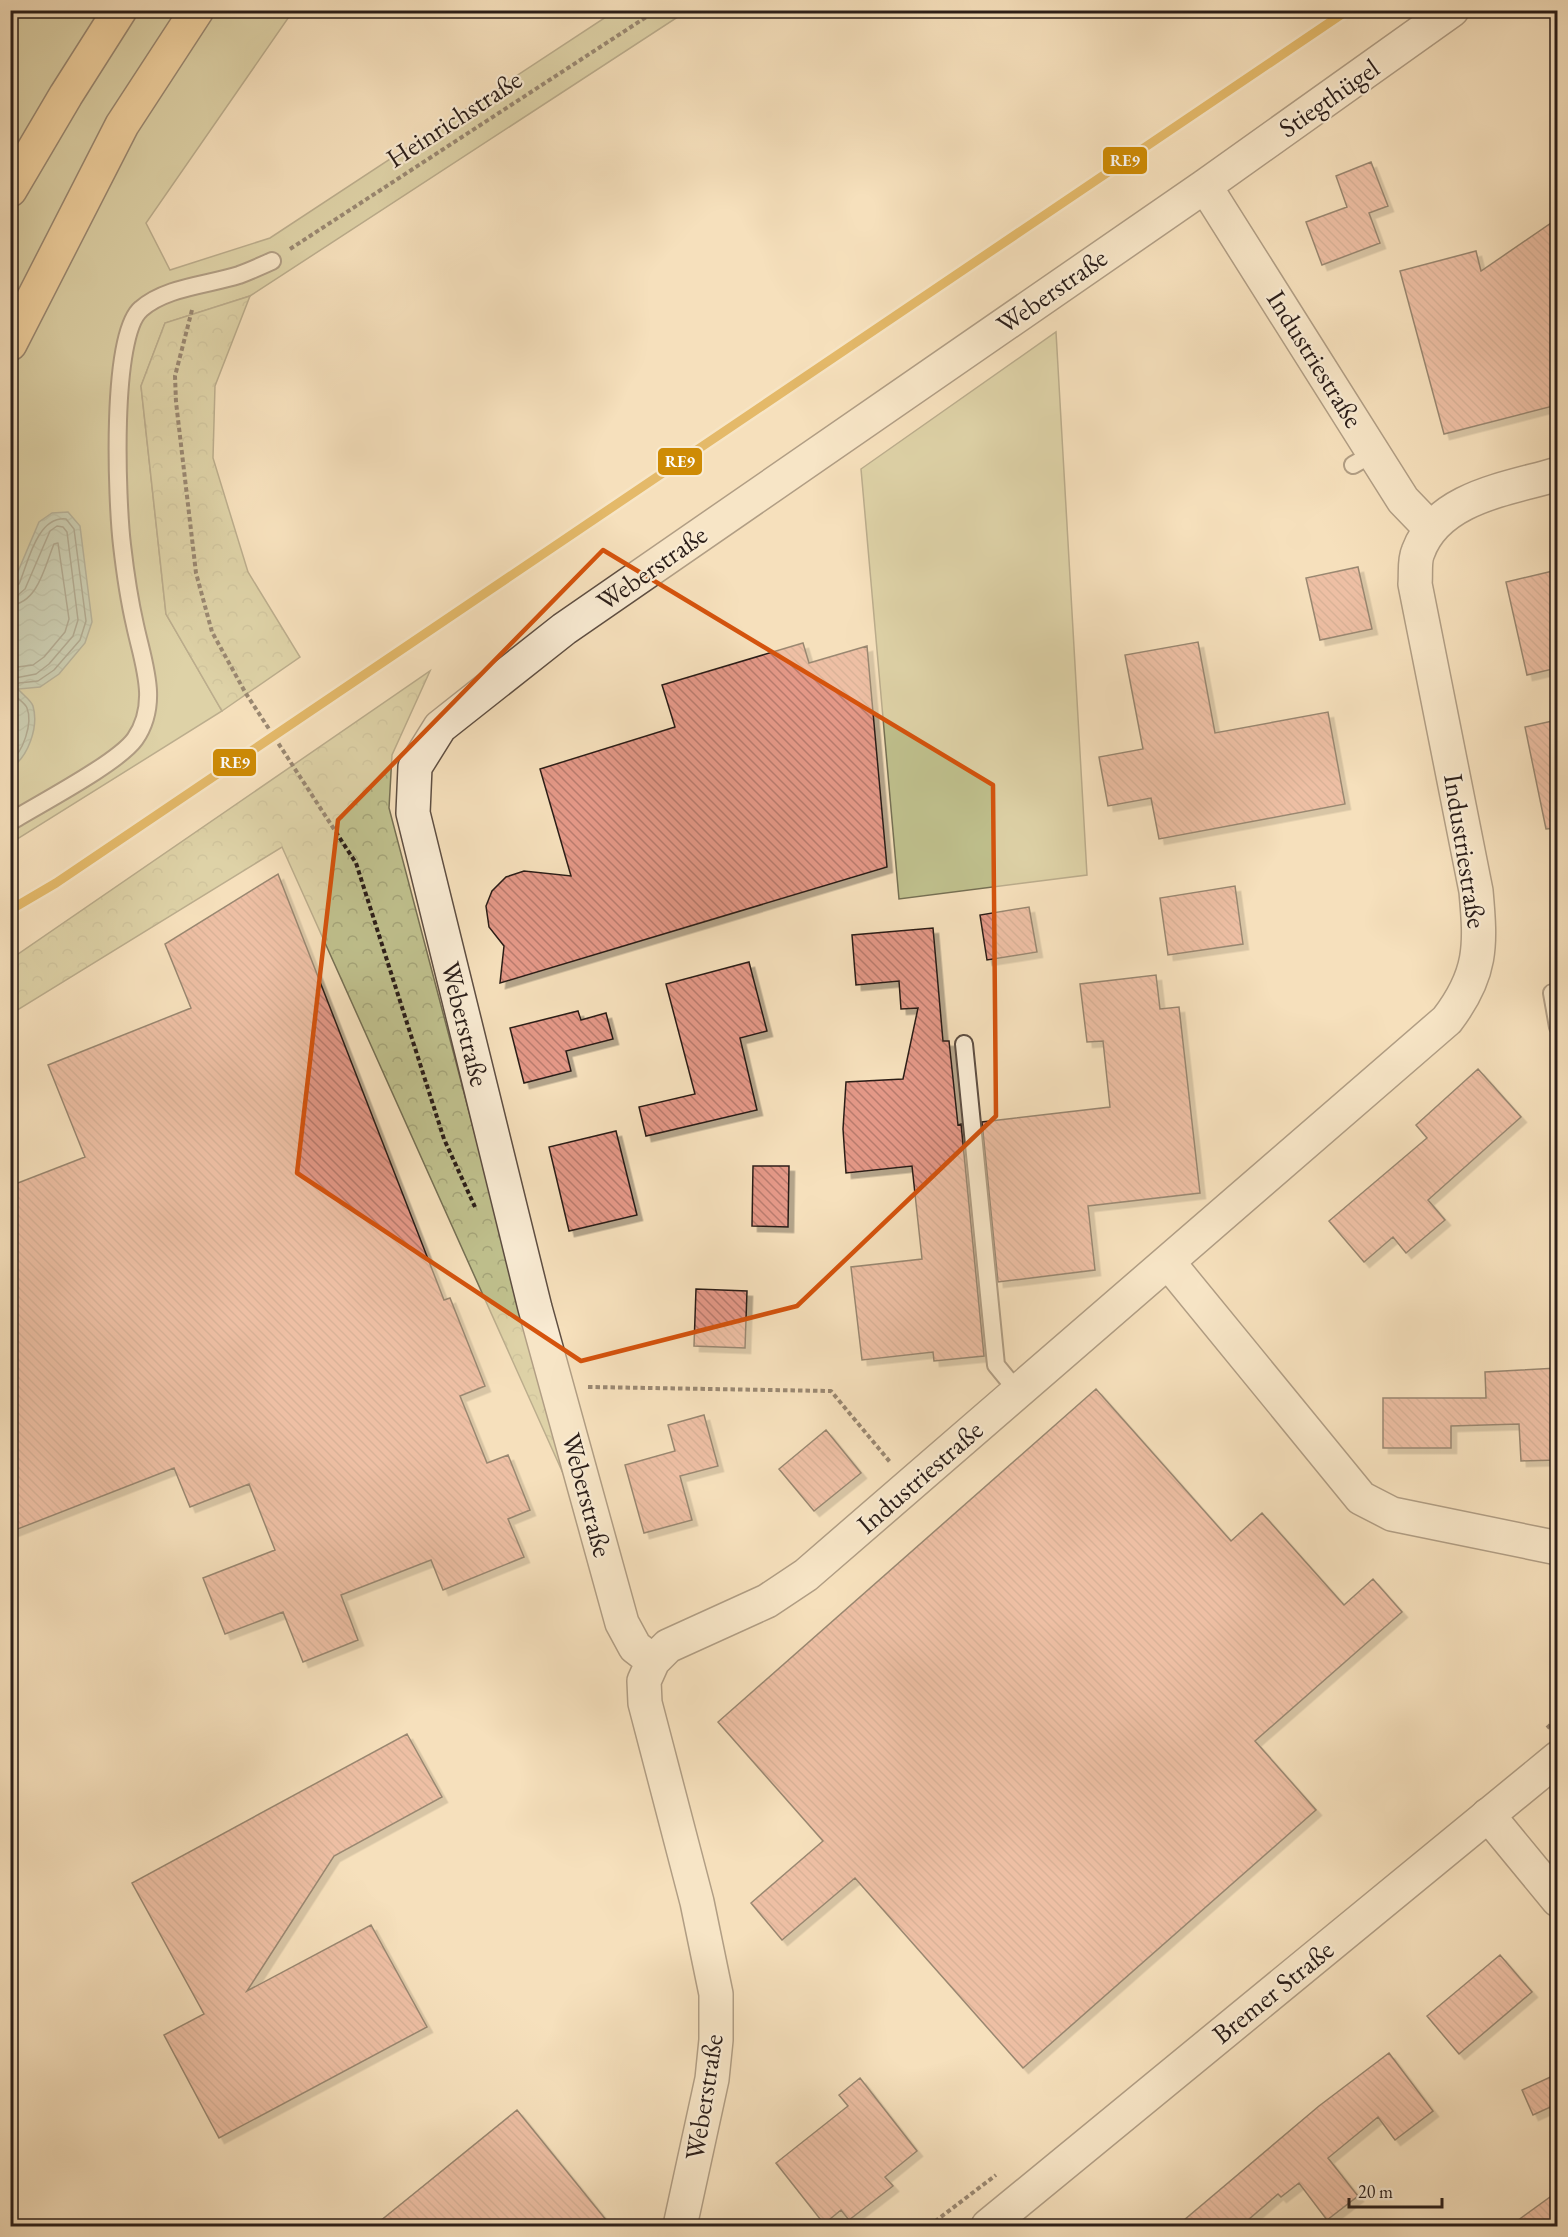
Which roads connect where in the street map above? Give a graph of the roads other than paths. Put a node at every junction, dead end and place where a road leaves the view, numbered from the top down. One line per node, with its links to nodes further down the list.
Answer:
1 (120, 10): 5 (highway)
2 (197, 10): 7 (highway)
3 (1452, 10): 4 (street, Stiegthügel)
4 (1205, 186): 9 (street, Industriestraße); 17 (street, Weberstraße)
5 (10, 190)
6 (272, 261): 10 (lane)
7 (10, 344)
8 (1557, 474): 9 (street, Industriestraße)
9 (1430, 528): 14 (street, Industriestraße)
10 (10, 822)
11 (1552, 993): 12 (lane)
12 (1557, 1027)
13 (964, 1044): 15 (lane)
14 (1168, 1262): 15 (street, Industriestraße); 16 (street)
15 (1018, 1392): 17 (street, Industriestraße)
16 (1557, 1548)
17 (652, 1661): 21 (street, Weberstraße)
18 (1557, 1758): 19 (street, Bremer Straße)
19 (1488, 1815): 20 (street); 22 (street, Bremer Straße)
20 (1557, 1900)
21 (680, 2226)
22 (988, 2226)

